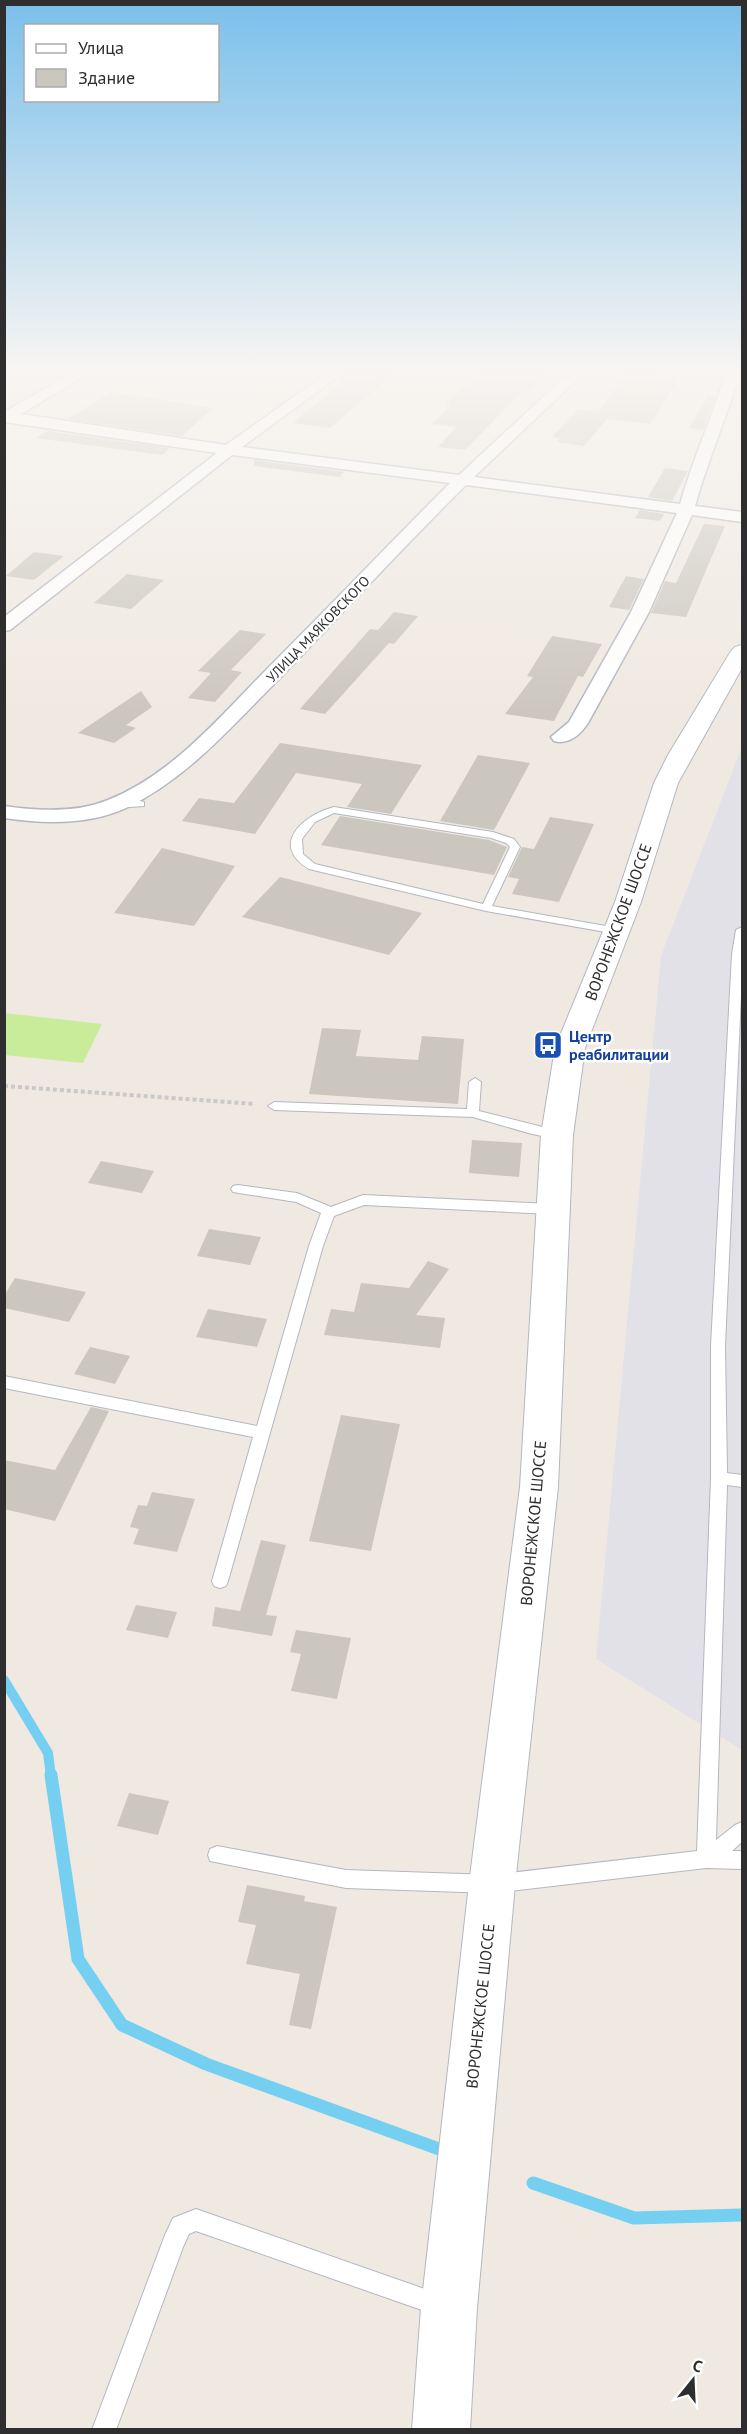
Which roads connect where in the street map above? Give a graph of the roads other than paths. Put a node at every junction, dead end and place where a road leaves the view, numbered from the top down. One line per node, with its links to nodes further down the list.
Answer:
1 (186, 484): 7 (street)
2 (457, 484): 11 (street, УЛИЦА МАЯКОВСКОГО)
3 (480, 484): 5 (street)
4 (693, 484): 5 (street)
5 (686, 509): 6 (street); 9 (street)
6 (742, 517)
7 (4, 626)
8 (742, 651): 15 (main road, ВОРОНЕЖСКОЕ ШОССЕ)
9 (561, 737)
10 (140, 804): 11 (lane)
11 (114, 805): 12 (street, УЛИЦА МАЯКОВСКОГО)
12 (9, 818)
13 (486, 908): 13 (lane); 15 (lane)
14 (742, 930): 16 (lane)
15 (617, 931): 21 (main road, ВОРОНЕЖСКОЕ ШОССЕ)
16 (740, 954): 17 (lane)
17 (737, 1071): 27 (lane)
18 (476, 1082): 20 (lane)
19 (274, 1106): 20 (lane)
20 (472, 1113): 21 (lane)
21 (557, 1135): 23 (main road, ВОРОНЕЖСКОЕ ШОССЕ)
22 (238, 1189): 24 (lane)
23 (552, 1209): 24 (lane); 34 (main road, ВОРОНЕЖСКОЕ ШОССЕ)
24 (330, 1212): 26 (lane)
25 (4, 1382): 26 (lane)
26 (262, 1433): 29 (lane)
27 (719, 1478): 28 (lane); 32 (lane)
28 (742, 1481)
29 (220, 1581)
30 (742, 1831): 32 (lane)
31 (217, 1855): 34 (lane)
32 (706, 1859): 33 (lane); 34 (lane)
33 (742, 1860)
34 (492, 1884): 35 (main road, ВОРОНЕЖСКОЕ ШОССЕ)
35 (449, 2308): 36 (lane); 37 (main road, ВОРОНЕЖСКОЕ ШОССЕ)
36 (104, 2430)
37 (441, 2430)

